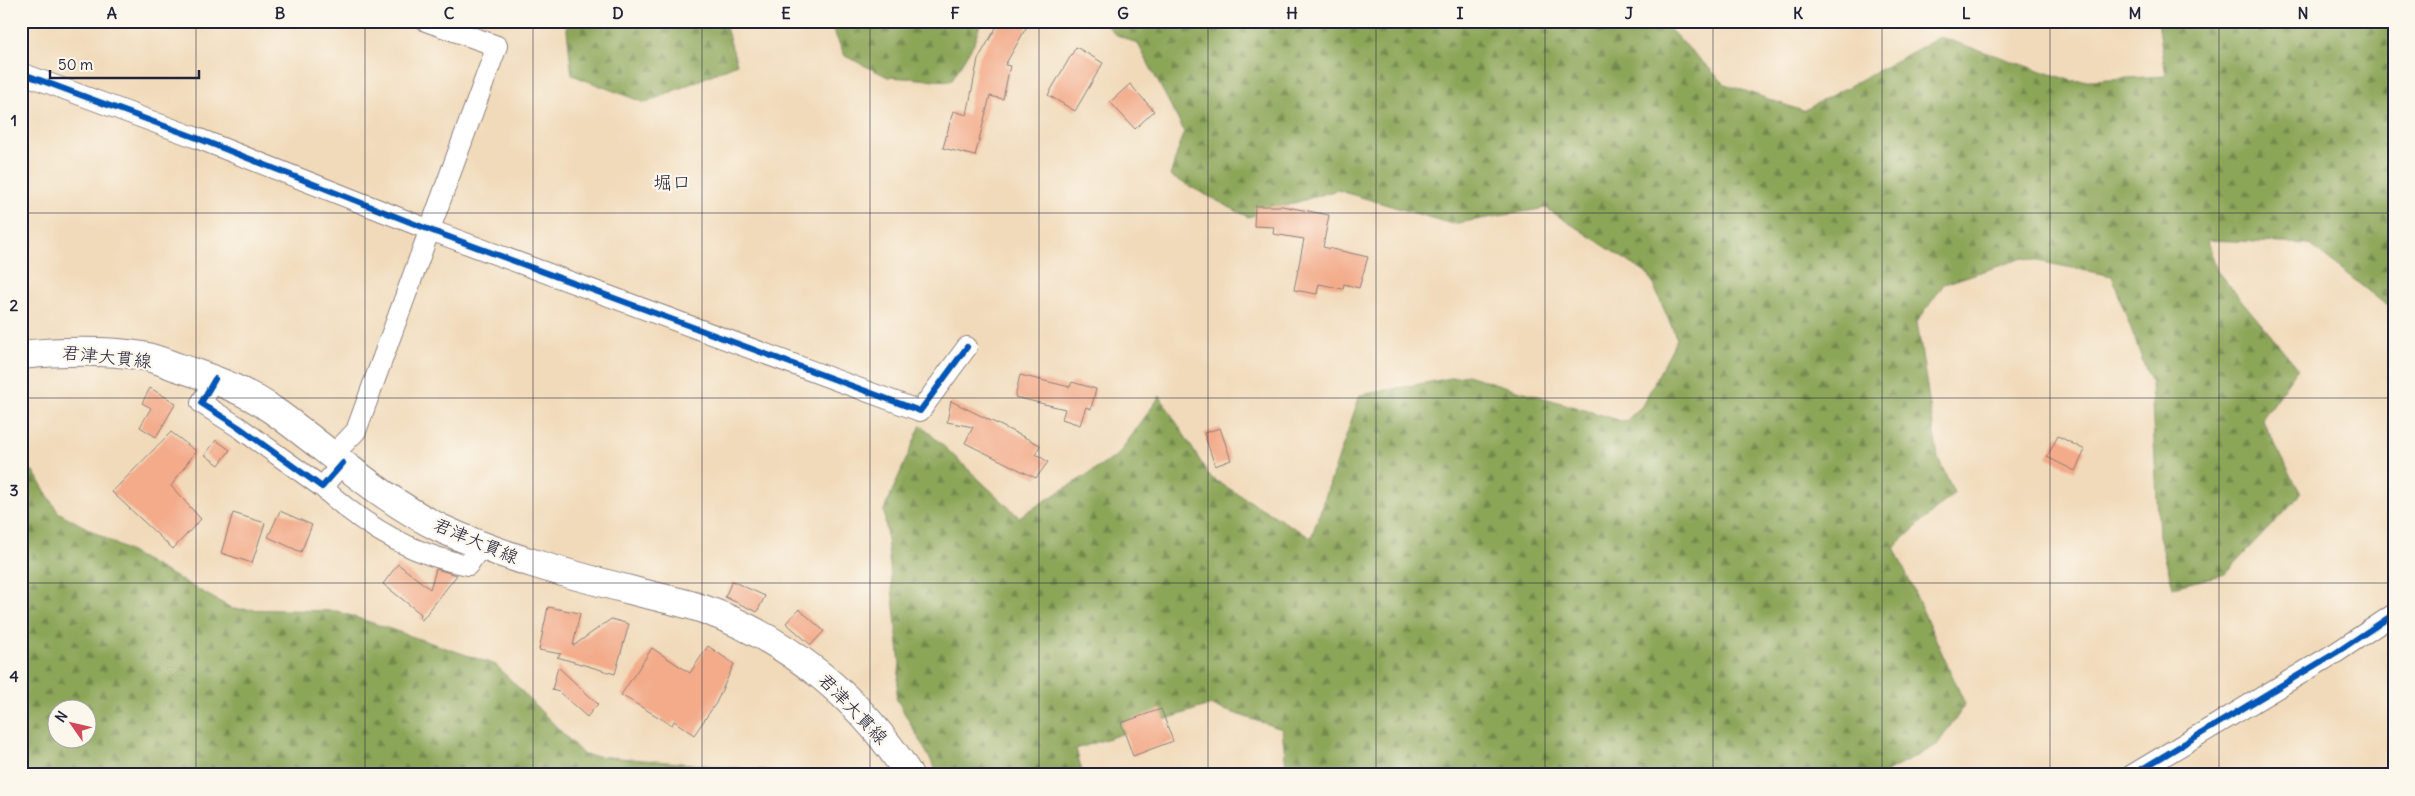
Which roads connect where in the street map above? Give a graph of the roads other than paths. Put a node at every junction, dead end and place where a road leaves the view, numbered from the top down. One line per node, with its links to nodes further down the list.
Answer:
1 (426, 21): 3 (street)
2 (21, 73): 3 (street)
3 (430, 230): 4 (street); 7 (street)
4 (967, 347)
5 (21, 355): 6 (main road, 君津大貫線)
6 (215, 379): 7 (main road, 君津大貫線); 8 (street)
7 (338, 459): 8 (street); 9 (main road, 君津大貫線)
8 (322, 487): 9 (street)
9 (481, 546): 11 (main road, 君津大貫線)
10 (2394, 614): 12 (street)
11 (909, 775)
12 (2132, 775)

